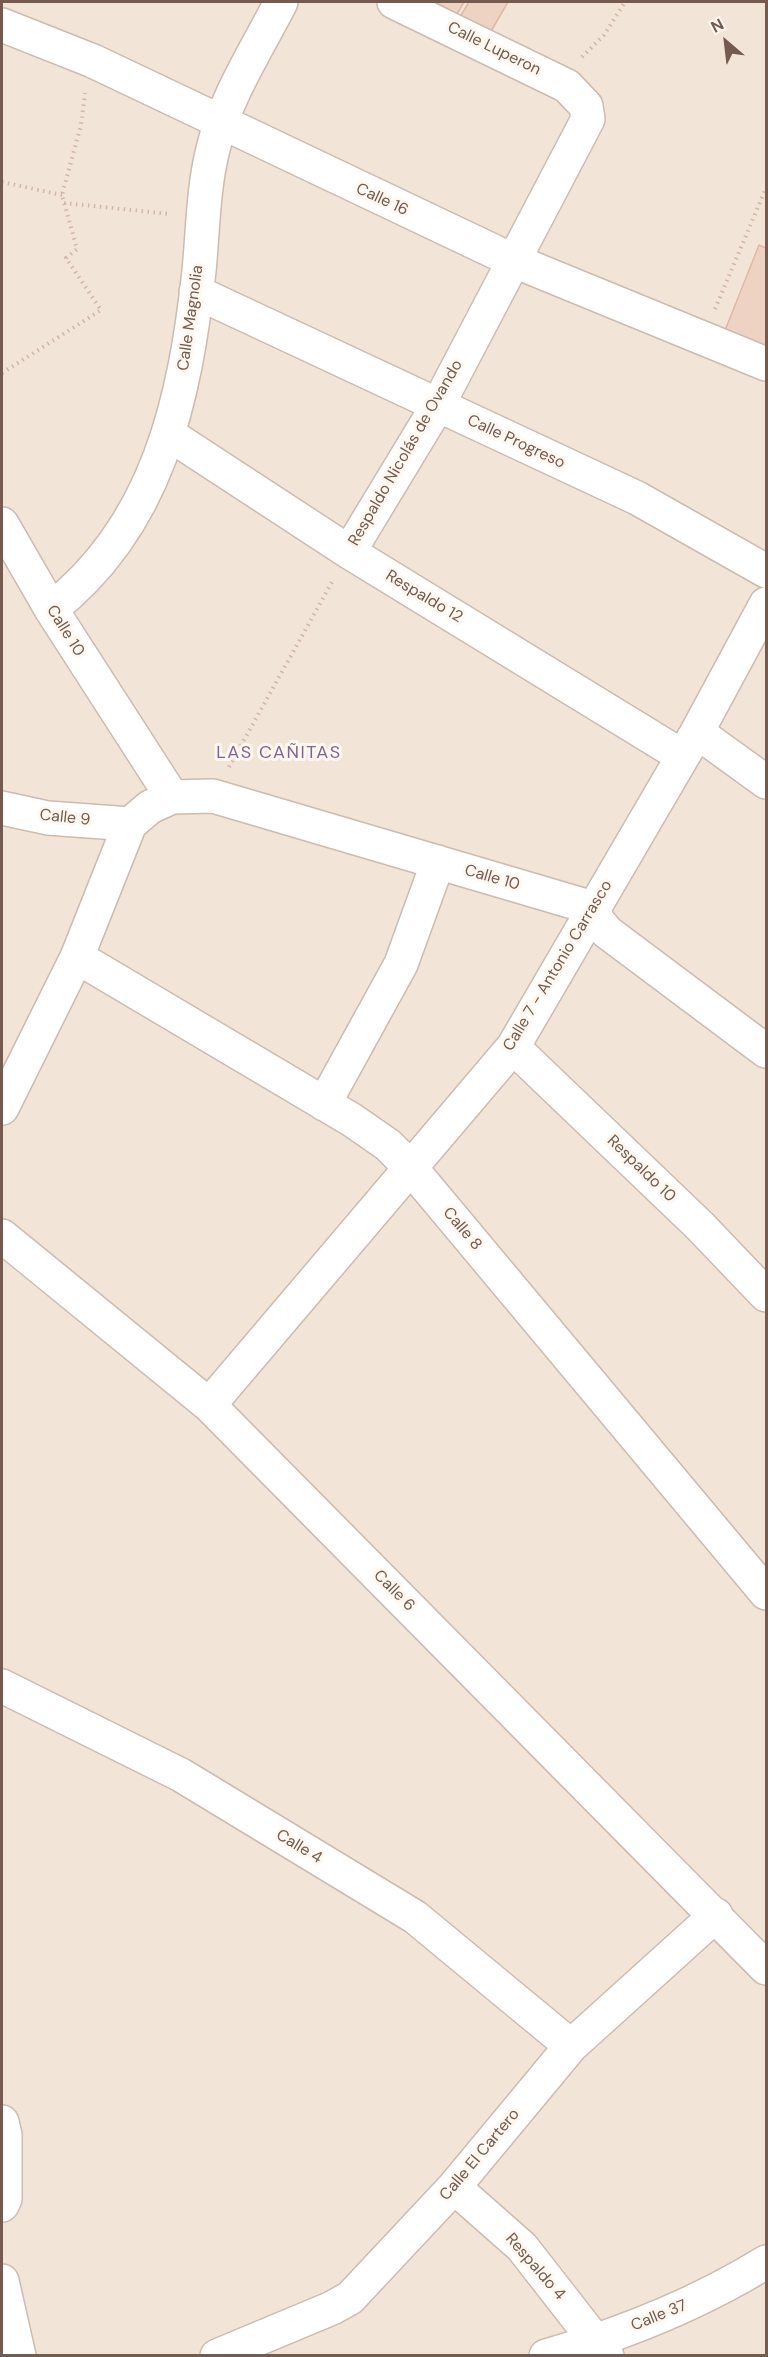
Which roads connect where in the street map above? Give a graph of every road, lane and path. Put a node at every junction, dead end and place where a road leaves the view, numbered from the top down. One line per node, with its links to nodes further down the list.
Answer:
1 (281, 2): 8 (street, Calle Magnolia)
2 (394, 2): 6 (street, Calle Luperon)
3 (626, 2): 6 (path)
4 (2, 25): 5 (street, Calle 16)
5 (93, 61): 8 (street, Calle 16); 11 (path)
6 (559, 81): 7 (street, Calle Luperon)
7 (586, 106): 14 (street, Respaldo Nicolás de Ovando)
8 (220, 123): 13 (street, Calle Magnolia); 14 (street, Calle 16)
9 (2, 182): 11 (path)
10 (766, 188): 16 (path)
11 (62, 195): 12 (path)
12 (64, 203): 13 (path); 18 (path)
13 (204, 217): 15 (street, Calle Magnolia)
14 (512, 260): 16 (street, Calle 16); 19 (street, Respaldo Nicolás de Ovando)
15 (196, 292): 19 (street, Calle Progreso); 20 (street, Calle Magnolia)
16 (702, 340): 17 (street, Calle 16)
17 (766, 364)
18 (2, 373)
19 (438, 405): 22 (street, Respaldo Nicolás de Ovando); 23 (street, Calle Progreso)
20 (170, 435): 22 (street, Respaldo 12); 25 (street, Calle Magnolia)
21 (2, 524): 25 (street, Calle 10)
22 (349, 552): 26 (street, Respaldo 12); 28 (path, Respaldo Nicolás de Ovando)
23 (766, 571)
24 (766, 604): 26 (street, Calle 7 - Antonio Carrasco)
25 (51, 609): 29 (street, Calle 10)
26 (689, 744): 27 (street, Respaldo 12); 33 (street, Calle 7 - Antonio Carrasco)
27 (766, 782)
28 (213, 796): 29 (street, Calle 10); 32 (street, Calle 10)
29 (172, 797): 31 (street, Calle 10)
30 (2, 808): 31 (street, Calle 9)
31 (130, 824): 34 (street)
32 (438, 862): 33 (street, Calle 10); 37 (street)
33 (593, 908): 35 (street, Calle 7 - Antonio Carrasco); 36 (street)
34 (78, 957): 37 (street, Calle 8); 38 (street)
35 (513, 1047): 39 (street, Calle 7 - Antonio Carrasco); 41 (street, Respaldo 10)
36 (766, 1050)
37 (324, 1104): 39 (street, Calle 8)
38 (2, 1108)
39 (410, 1167): 42 (street, Calle 7 - Antonio Carrasco); 43 (street, Calle 8)
40 (2, 1236): 42 (street, Calle 6)
41 (766, 1295)
42 (208, 1405): 45 (street, Calle 6)
43 (766, 1593)
44 (2, 1686): 47 (street, Calle 4)
45 (716, 1915): 46 (street, Calle 6); 47 (street, Calle El Cartero)
46 (766, 1968)
47 (571, 2046): 49 (street, Calle El Cartero)
48 (2, 2122): 50 (street)
49 (454, 2187): 53 (street, Respaldo 4); 55 (street, Calle El Cartero)
50 (2, 2205)
51 (766, 2262): 53 (street, Calle 37)
52 (2, 2281): 54 (street)
53 (602, 2348): 56 (street, Calle 37)
54 (19, 2355)
55 (217, 2355)
56 (546, 2355)

